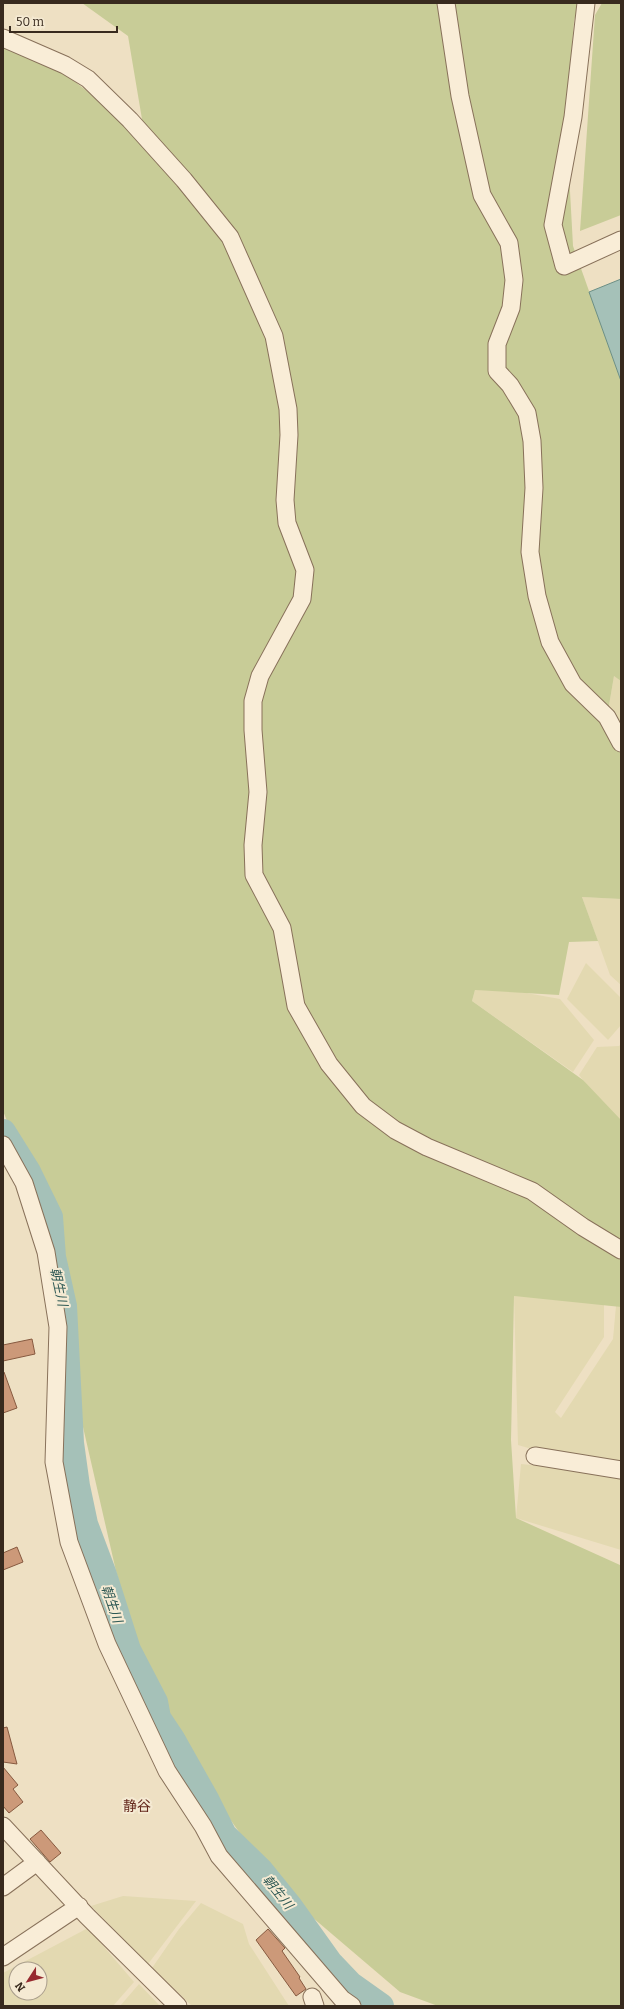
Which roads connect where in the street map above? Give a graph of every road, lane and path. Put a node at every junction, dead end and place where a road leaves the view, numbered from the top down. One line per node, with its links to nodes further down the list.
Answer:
1 (446, 3): 5 (street)
2 (586, 3): 4 (street)
3 (3, 38): 7 (street)
4 (621, 240)
5 (621, 743)
6 (3, 1145): 16 (street)
7 (621, 1250)
8 (535, 1456): 9 (street)
9 (621, 1470)
10 (3, 1826): 11 (street)
11 (37, 1862): 12 (street); 13 (street)
12 (3, 1886)
13 (79, 1906): 14 (street); 15 (street)
14 (3, 1957)
15 (170, 2003)
16 (352, 2006)

